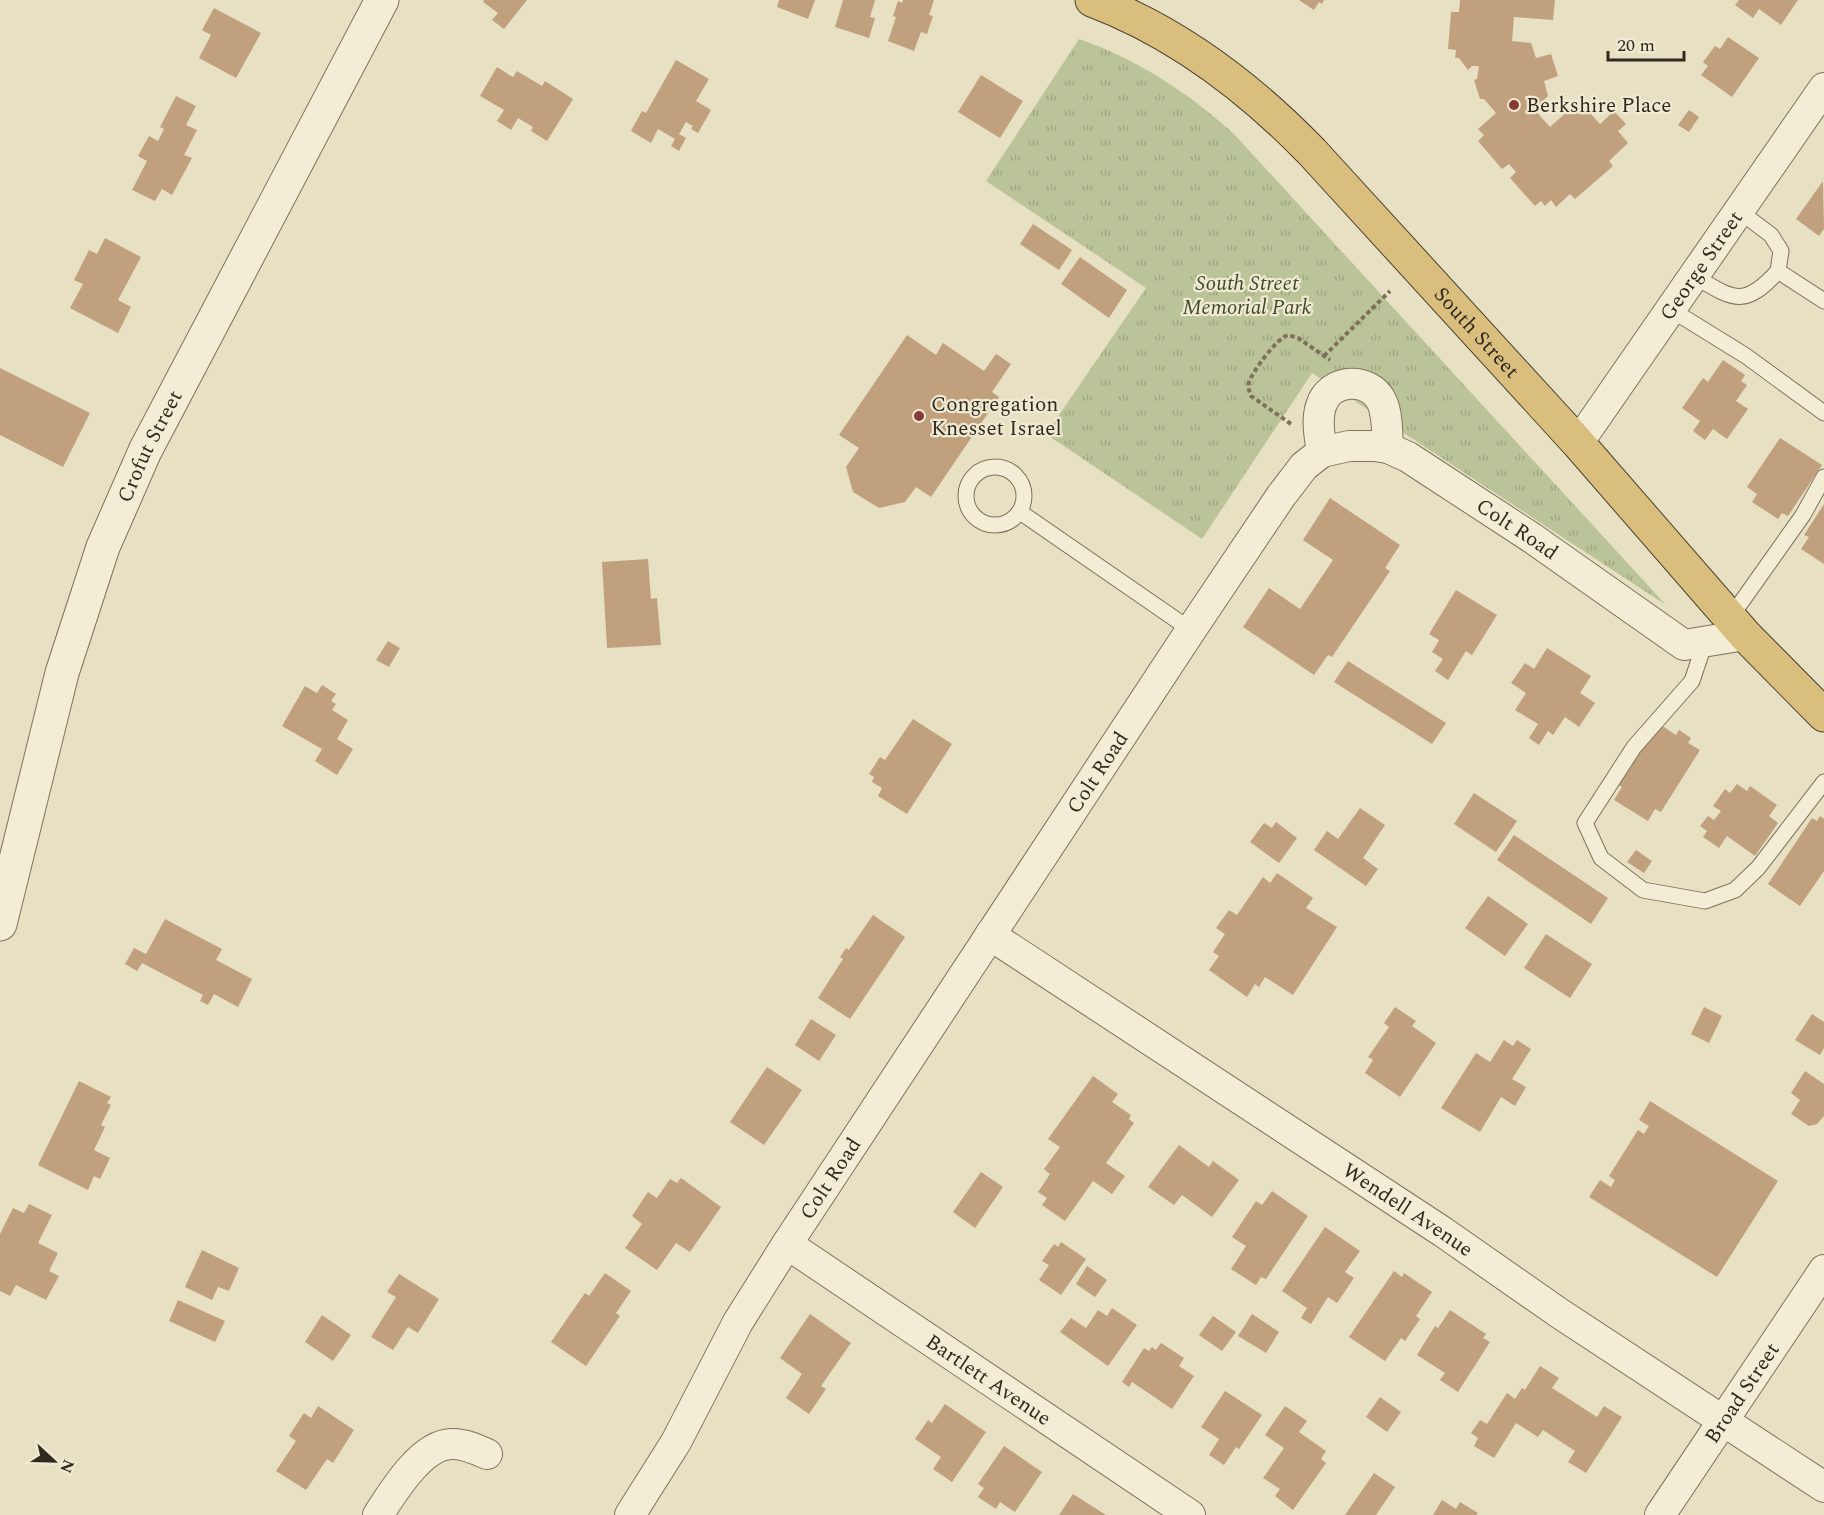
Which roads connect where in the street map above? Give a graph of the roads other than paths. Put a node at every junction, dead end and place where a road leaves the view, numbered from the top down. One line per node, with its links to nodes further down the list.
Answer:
1 (382, 0): 20 (street, Crofut Street)
2 (1092, 0): 10 (highway, South Street)
3 (1824, 88): 4 (street, George Street)
4 (1739, 211): 5 (lane); 6 (street, George Street)
5 (1778, 271): 6 (lane); 7 (lane)
6 (1694, 276): 8 (street, George Street)
7 (1824, 301)
8 (1671, 309): 9 (lane); 10 (street, George Street)
9 (1824, 413)
10 (1578, 443): 15 (highway, South Street)
11 (1321, 444): 12 (street, Colt Road); 12 (street); 16 (street, Colt Road)
12 (1388, 448): 17 (street, Colt Road)
13 (1824, 477): 15 (lane)
14 (1020, 512): 16 (lane)
15 (1737, 626): 17 (street, Colt Road); 18 (highway, South Street)
16 (1191, 630): 21 (street, Colt Road)
17 (1705, 642): 19 (lane)
18 (1824, 715)
19 (1824, 782)
20 (0, 924)
21 (990, 935): 22 (street, Colt Road); 24 (street, Wendell Avenue)
22 (787, 1244): 28 (street, Colt Road); 29 (street, Bartlett Avenue)
23 (1824, 1270): 24 (street, Broad Street)
24 (1724, 1420): 26 (street, Wendell Avenue); 30 (street, Broad Street)
25 (487, 1454): 27 (street)
26 (1824, 1487)
27 (378, 1515)
28 (630, 1515)
29 (1190, 1515)
30 (1660, 1515)

